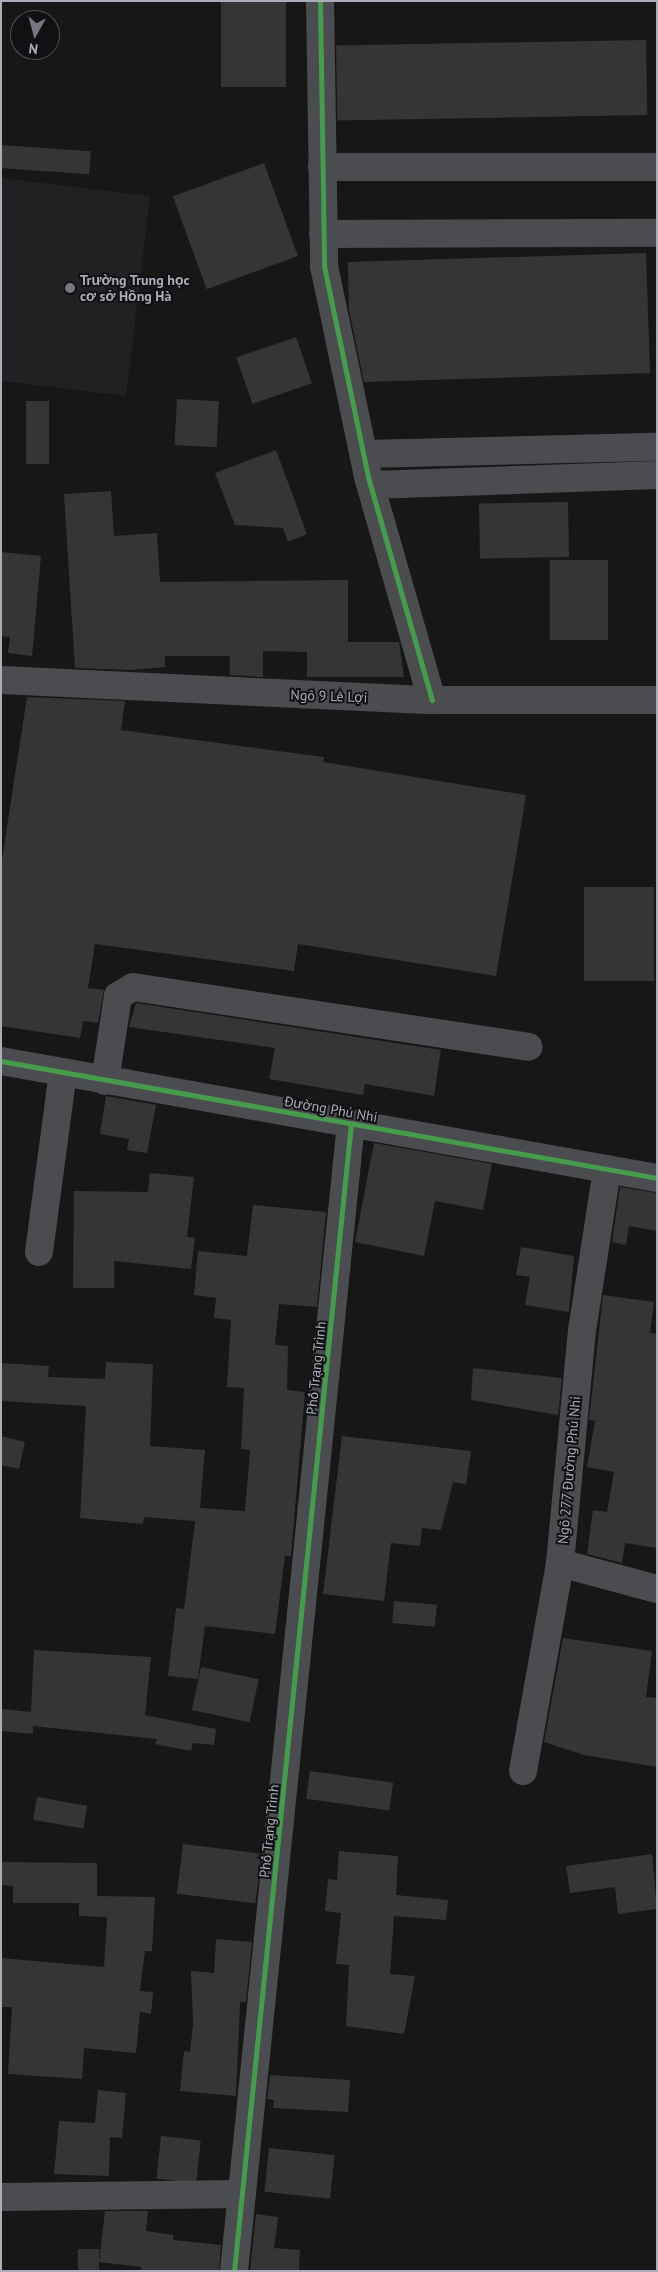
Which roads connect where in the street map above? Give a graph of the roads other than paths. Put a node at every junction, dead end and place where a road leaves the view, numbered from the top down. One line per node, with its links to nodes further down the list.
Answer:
1 (320, 1): 2 (street)
2 (322, 167): 3 (street); 4 (street)
3 (657, 167)
4 (323, 234): 5 (street); 7 (street)
5 (657, 234)
6 (657, 447): 7 (street)
7 (364, 454): 9 (street)
8 (657, 475): 9 (street)
9 (371, 484): 11 (street)
10 (1, 680): 11 (street, Ngõ 9 Lê Lợi)
11 (432, 700): 12 (street, Ngõ 9 Lê Lợi)
12 (657, 700)
13 (528, 1047): 16 (street)
14 (1, 1061): 15 (street, Đường Phú Nhi)
15 (63, 1073): 16 (street, Đường Phú Nhi); 20 (street)
16 (105, 1081): 17 (street, Đường Phú Nhi)
17 (351, 1124): 18 (street, Đường Phú Nhi); 24 (street, Phố Trạng Trình)
18 (606, 1169): 19 (street, Đường Phú Nhi); 21 (street, Ngõ 277 Đường Phú Nhi)
19 (657, 1178)
20 (39, 1252)
21 (560, 1563): 22 (street); 23 (street, Ngõ 277 Đường Phú Nhi)
22 (657, 1589)
23 (523, 1771)
24 (242, 2194): 25 (street); 26 (street, Phố Trạng Trình)
25 (1, 2196)
26 (234, 2271)

